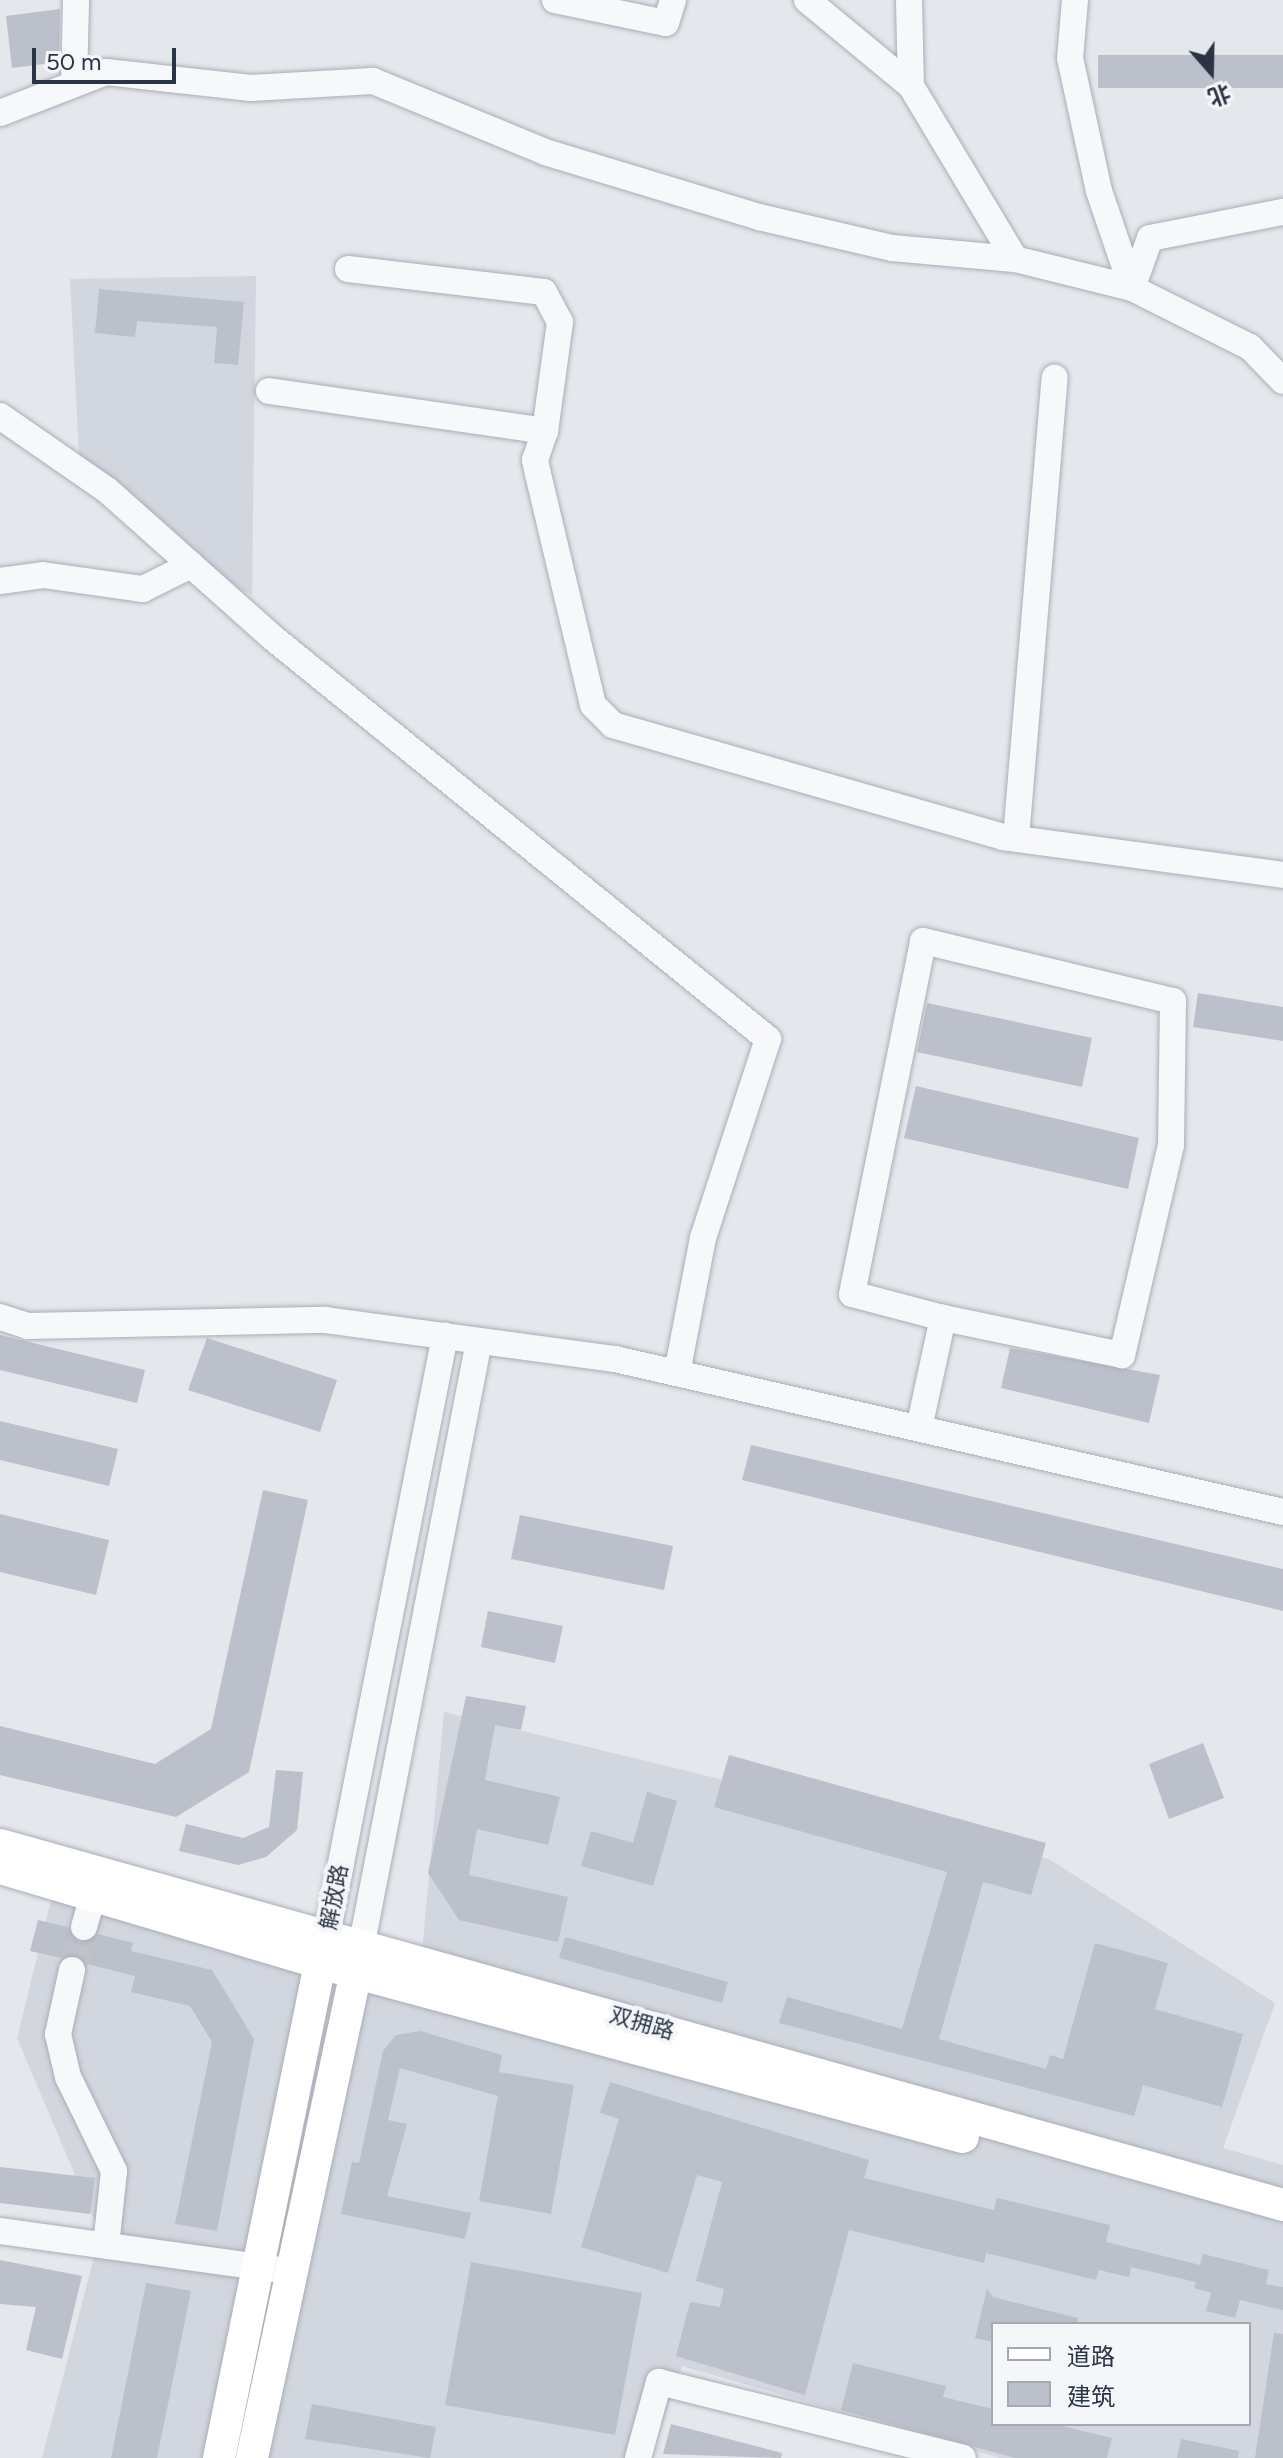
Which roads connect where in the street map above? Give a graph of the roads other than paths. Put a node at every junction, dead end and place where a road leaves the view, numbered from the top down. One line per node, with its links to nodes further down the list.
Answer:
1 (76, 0): 7 (street)
2 (555, 0): 3 (street)
3 (673, 0)
4 (807, 0): 8 (street)
5 (909, 0): 8 (street)
6 (1075, 0): 13 (street)
7 (74, 84): 9 (street); 11 (street)
8 (911, 86): 11 (street)
9 (0, 113)
10 (1283, 212): 13 (street)
11 (1015, 259): 13 (street)
12 (348, 269): 18 (street)
13 (1132, 288): 15 (street)
14 (1055, 378): 21 (street)
15 (1283, 381)
16 (269, 391): 18 (street)
17 (0, 416): 19 (street)
18 (545, 431): 21 (street)
19 (191, 565): 20 (street); 27 (street)
20 (0, 581)
21 (1016, 838): 22 (street)
22 (1283, 875)
23 (0, 1317): 25 (street)
24 (943, 1318): 24 (street); 28 (street)
25 (445, 1336): 26 (street); 34 (street, 解放路)
26 (479, 1341): 27 (street); 35 (street, 解放路)
27 (677, 1373): 28 (street)
28 (919, 1428): 29 (street)
29 (1283, 1512)
30 (0, 1845): 34 (main road, 双拥路)
31 (0, 1868): 32 (main road, 双拥路)
32 (93, 1896): 33 (street); 34 (main road, 双拥路)
33 (84, 1927)
34 (323, 1948): 35 (main road, 双拥路); 41 (main road, 解放路)
35 (359, 1958): 37 (main road, 双拥路); 38 (main road, 双拥路); 42 (main road, 解放路)
36 (72, 1970): 40 (street)
37 (1283, 2205)
38 (1283, 2224)
39 (0, 2231): 40 (street)
40 (106, 2246): 41 (street)
41 (257, 2267): 42 (street); 43 (main road, 解放路)
42 (290, 2272): 44 (main road, 解放路)
43 (219, 2458)
44 (252, 2458)
45 (638, 2458): 46 (street)
46 (963, 2458)

